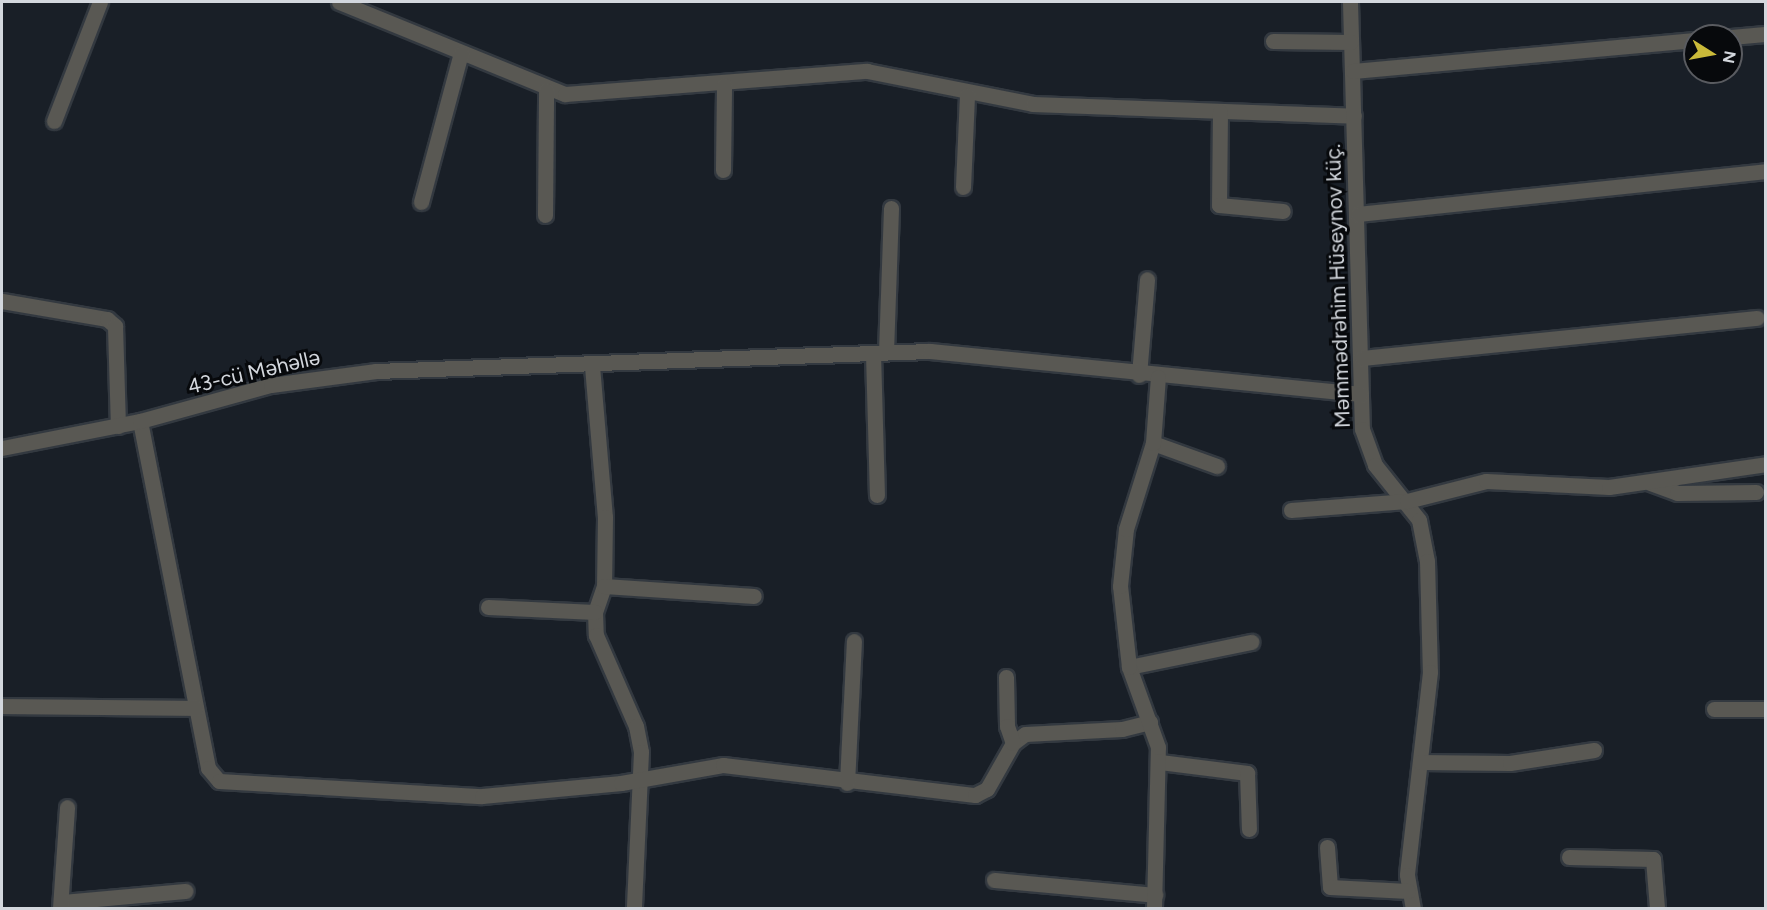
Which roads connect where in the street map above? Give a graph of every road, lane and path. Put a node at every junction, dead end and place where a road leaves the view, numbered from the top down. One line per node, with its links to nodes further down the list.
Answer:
1 (100, 2): 16 (street)
2 (339, 2): 9 (street)
3 (1350, 2): 8 (street, Məmmədrəhim Hüseynov küç.)
4 (1765, 34): 5 (street)
5 (1743, 36)
6 (1273, 41): 8 (street)
7 (1683, 41): 10 (street)
8 (1352, 42): 10 (street, Məmmədrəhim Hüseynov küç.)
9 (461, 53): 12 (street); 20 (street)
10 (1353, 71): 15 (street, Məmmədrəhim Hüseynov küç.)
11 (724, 85): 12 (street); 13 (street); 17 (street)
12 (546, 90): 24 (street)
13 (967, 94): 14 (street); 19 (street)
14 (1220, 112): 15 (street); 22 (street)
15 (1354, 116): 23 (street, Məmmədrəhim Hüseynov küç.)
16 (54, 121)
17 (723, 170)
18 (1766, 171): 23 (street)
19 (963, 187)
20 (421, 202)
21 (891, 208): 28 (street)
22 (1283, 211)
23 (1358, 214): 29 (street, Məmmədrəhim Hüseynov küç.)
24 (545, 215)
25 (1147, 279): 31 (street)
26 (2, 302): 35 (street)
27 (1756, 318): 29 (street)
28 (879, 353): 30 (street, 43-cü Məhəllə); 31 (street, 43-cü Məhəllə); 42 (street)
29 (1362, 358): 33 (street, Məmmədrəhim Hüseynov küç.)
30 (592, 366): 34 (street, 43-cü Məhəllə); 45 (street)
31 (1139, 375): 32 (street, 43-cü Məhəllə)
32 (1158, 377): 33 (street, 43-cü Məhəllə); 36 (street)
33 (1361, 394): 43 (street, Məmmədrəhim Hüseynov küç.)
34 (140, 421): 35 (street, 43-cü Məhəllə); 54 (street)
35 (118, 426): 37 (street, 43-cü Məhəllə)
36 (1153, 443): 39 (street); 51 (street)
37 (2, 448)
38 (1766, 464): 40 (street)
39 (1217, 466)
40 (1650, 483): 41 (street); 43 (street)
41 (1756, 492)
42 (877, 495)
43 (1407, 501): 44 (street); 61 (street, Məmmədrəhim Hüseynov küç.)
44 (1291, 510)
45 (604, 586): 46 (street); 48 (street)
46 (754, 596)
47 (488, 607): 48 (street)
48 (595, 612): 62 (street)
49 (854, 641): 63 (street)
50 (1251, 642): 51 (street)
51 (1129, 667): 57 (street)
52 (1006, 678): 58 (street)
53 (2, 706): 54 (street)
54 (196, 708): 62 (street)
55 (1714, 709): 56 (street)
56 (1766, 709)
57 (1150, 722): 58 (street); 60 (street)
58 (1013, 743): 63 (street)
59 (1594, 750): 61 (street)
60 (1160, 762): 65 (street); 71 (street)
61 (1420, 762): 70 (street, Məmmədrəhim Hüseynov küç.)
62 (640, 780): 63 (street); 73 (street)
63 (847, 783)
64 (67, 807): 72 (street)
65 (1249, 830)
66 (1327, 847): 70 (street)
67 (1569, 857): 75 (street)
68 (994, 880): 71 (street)
69 (186, 891): 72 (street)
70 (1408, 891): 74 (street, Məmmədrəhim Hüseynov küç.)
71 (1154, 902)
72 (61, 905)
73 (634, 909)
74 (1413, 909)
75 (1657, 909)

